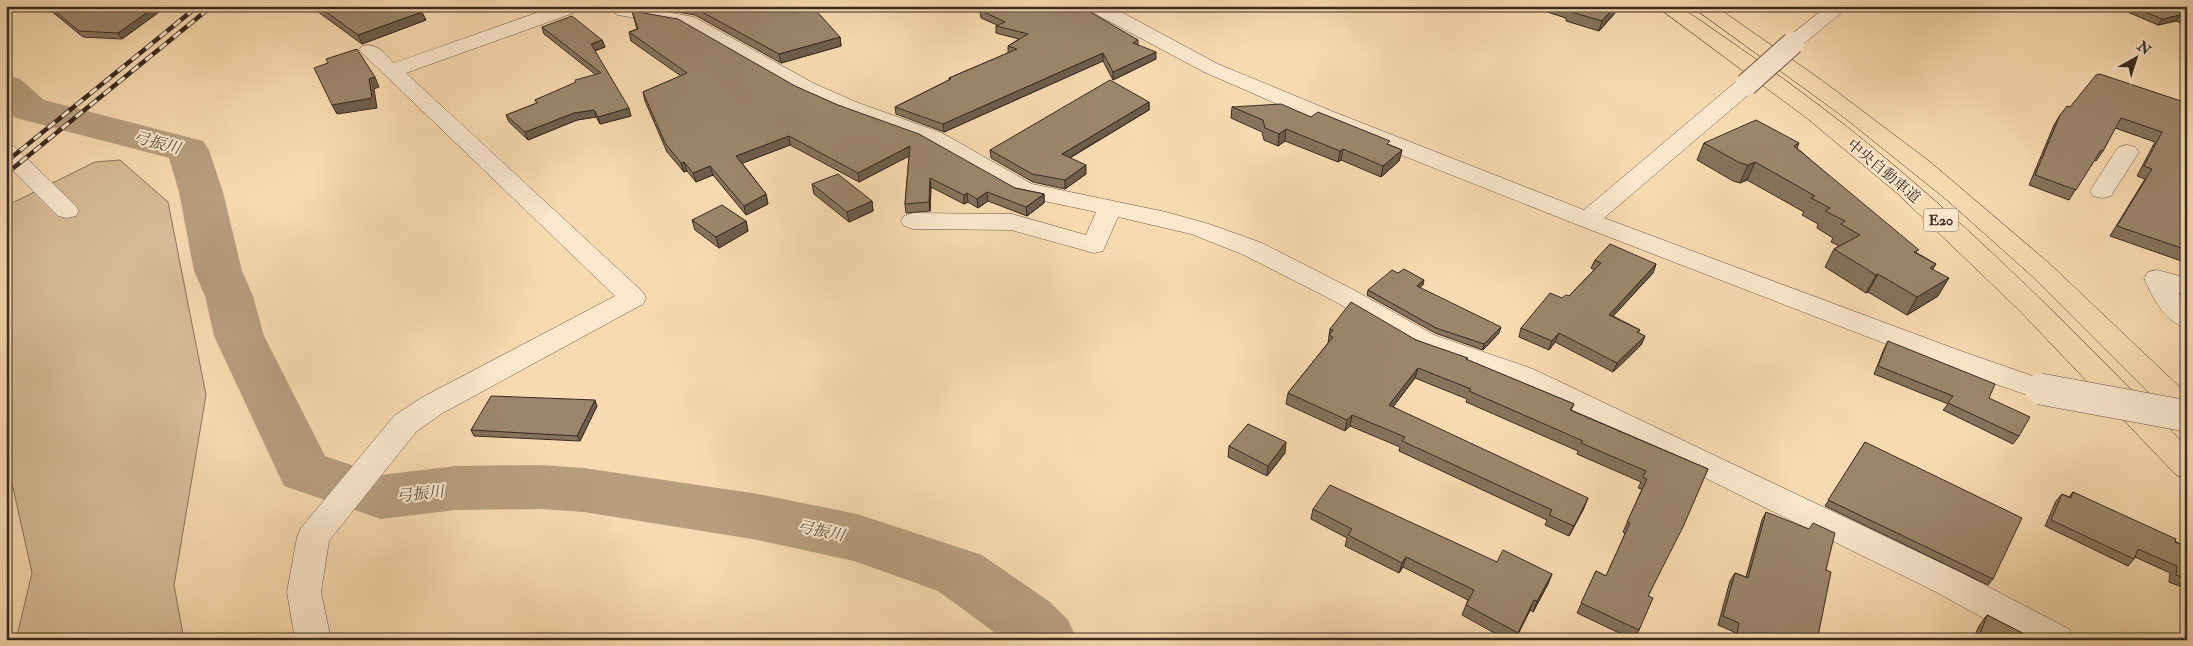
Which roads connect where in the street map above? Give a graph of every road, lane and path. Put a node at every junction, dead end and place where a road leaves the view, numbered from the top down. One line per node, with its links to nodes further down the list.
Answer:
1 (575, 6): 8 (street)
2 (615, 6): 12 (street)
3 (1095, 6): 14 (street)
4 (1666, 6): 19 (highway, 中央自動車道 / E20)
5 (1701, 6): 18 (highway, 中央自動車道 / E20)
6 (1839, 6): 14 (street, bridge)
7 (369, 50): 8 (street)
8 (392, 71): 20 (street)
9 (6, 151): 13 (street)
10 (2127, 152): 11 (street)
11 (2102, 191)
12 (1110, 207): 15 (street); 21 (street)
13 (67, 210)
14 (1587, 220): 18 (street, bridge)
15 (913, 221)
16 (2187, 287): 17 (street)
17 (2187, 319)
18 (2187, 414)
19 (2187, 467)
20 (313, 640)
21 (2056, 640)

